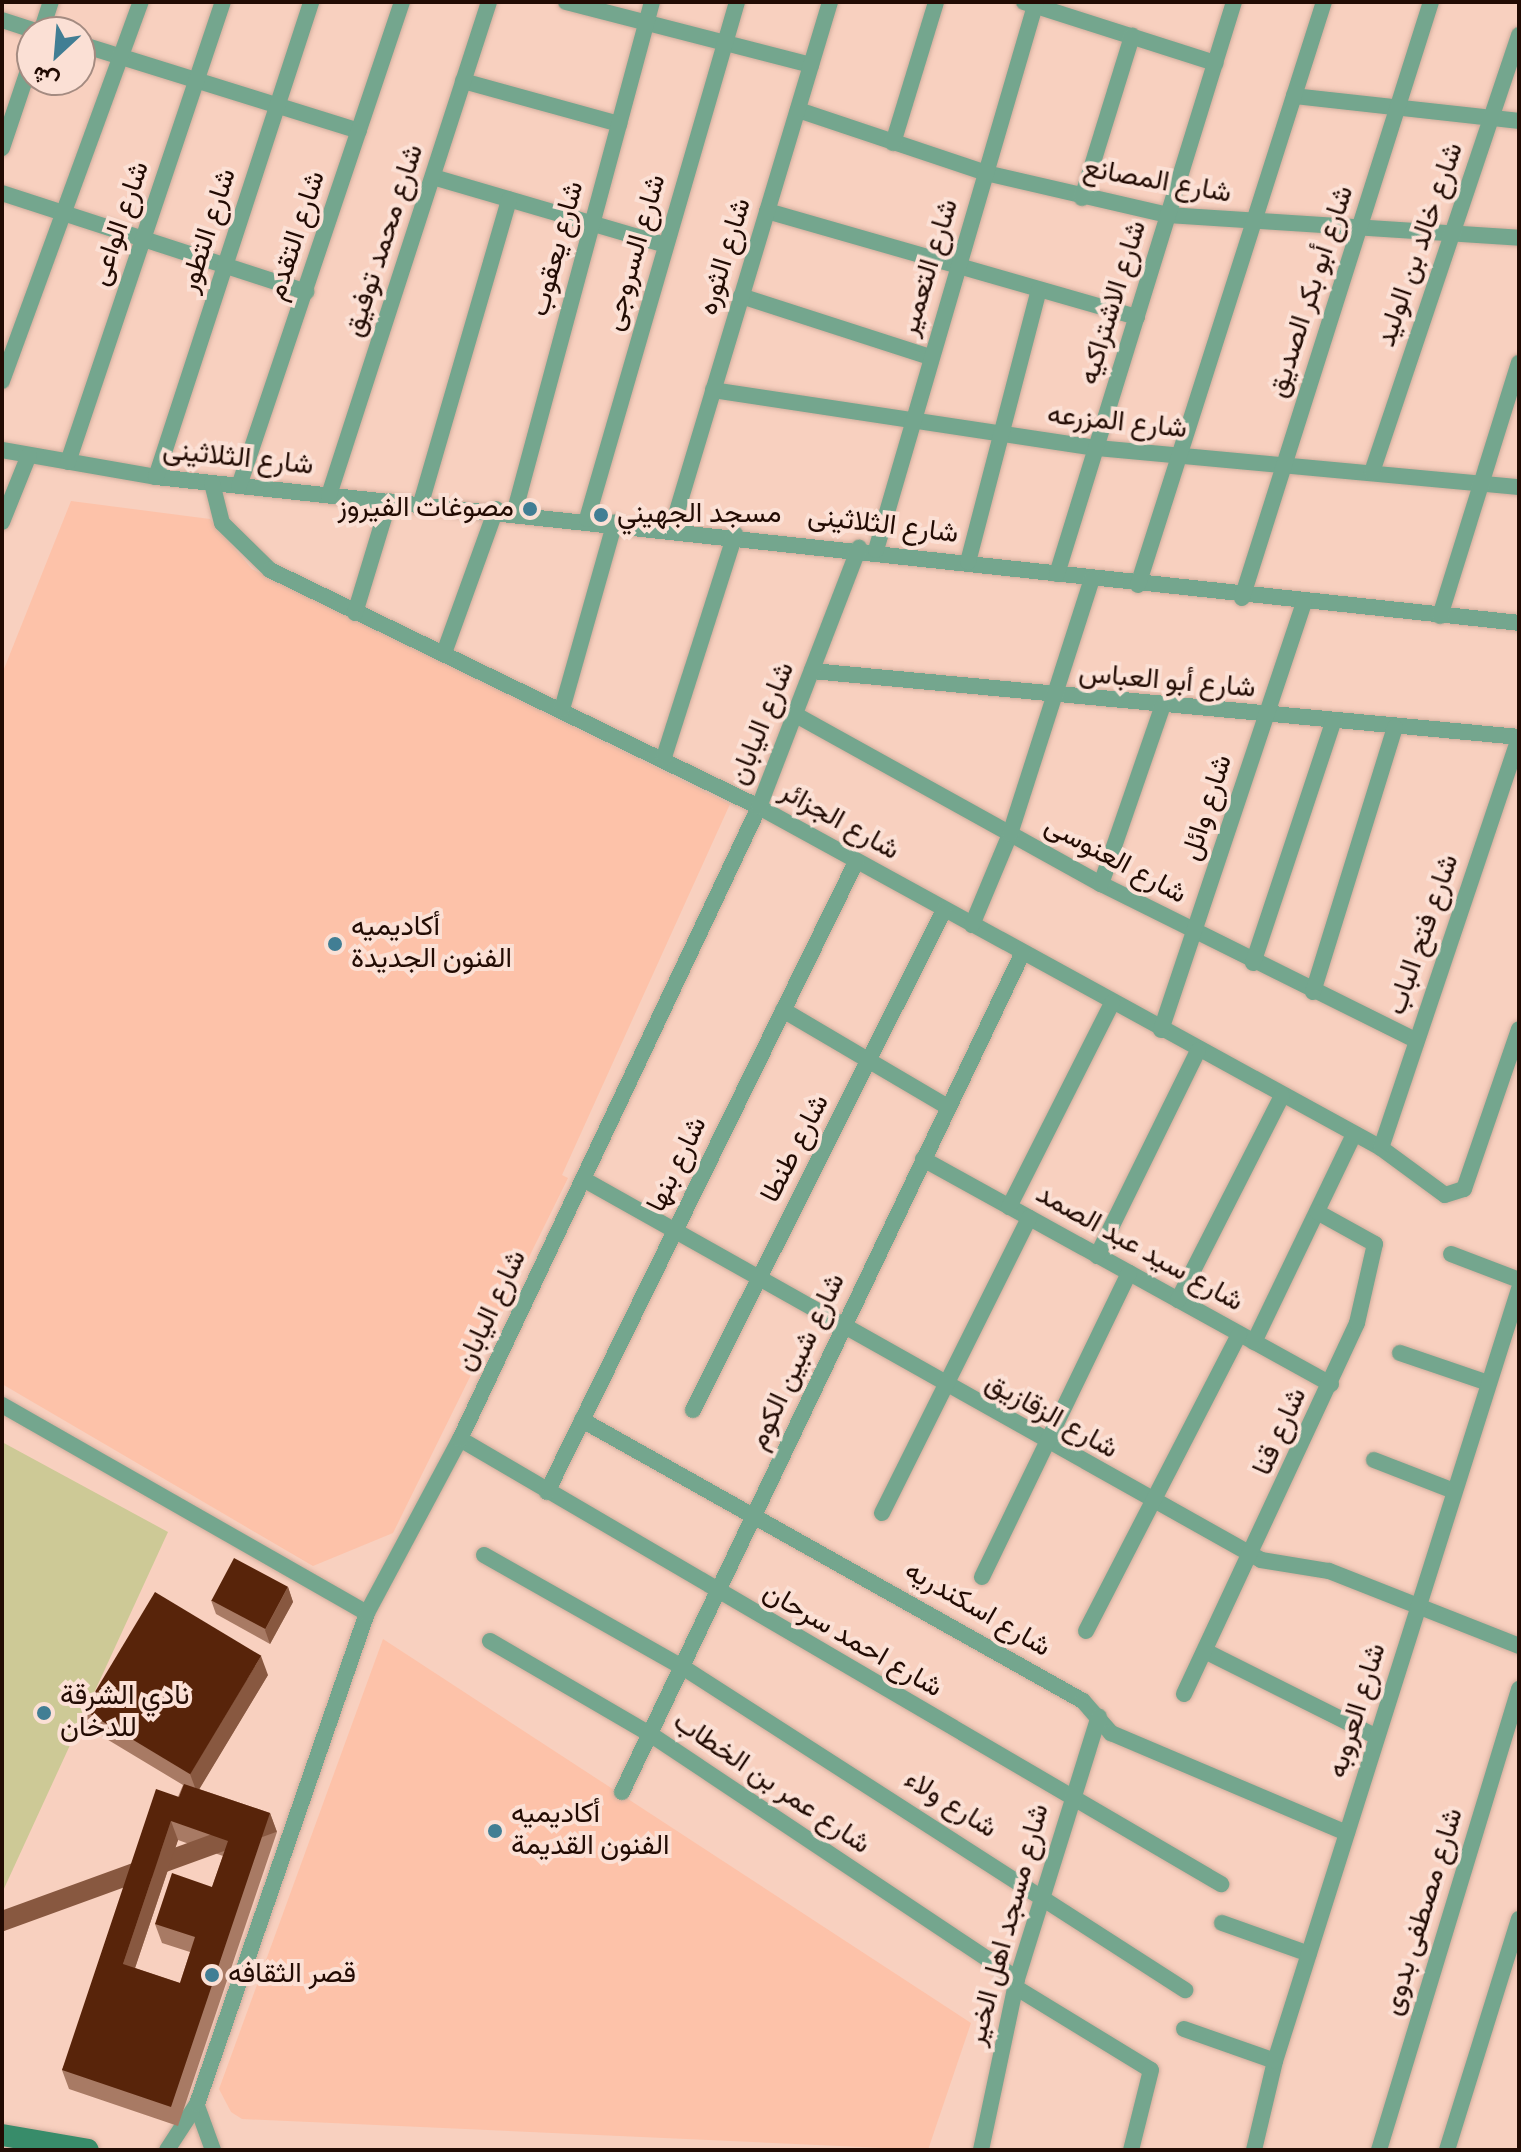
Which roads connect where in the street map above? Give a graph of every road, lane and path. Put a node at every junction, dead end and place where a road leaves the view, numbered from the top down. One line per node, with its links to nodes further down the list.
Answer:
1 (141, 2): 20 (street)
2 (223, 2): 23 (street, شارع الواعى)
3 (311, 2): 27 (street, شارع التطور)
4 (402, 2): 33 (street, شارع التقدم)
5 (489, 2): 24 (street, شارع محمد توفيق)
6 (567, 2): 15 (street)
7 (652, 2): 15 (street, شارع يعقوب)
8 (737, 2): 18 (street, شارع السروجى)
9 (830, 2): 22 (street, شارع الثوره)
10 (936, 2): 34 (street)
11 (1234, 2): 21 (street, شارع الاشتراكيه)
12 (1324, 2): 26 (street)
13 (1431, 2): 28 (street, شارع أبو بكر الصديق)
14 (1032, 3): 17 (street); 36 (street, شارع التعمير)
15 (647, 21): 18 (street); 32 (street, شارع يعقوب)
16 (1519, 35): 30 (street, شارع خالد بن الوليد)
17 (1132, 36): 21 (street); 39 (street)
18 (726, 41): 22 (street); 50 (street, شارع السروجى)
19 (96, 49): 20 (street)
20 (122, 57): 23 (street); 42 (street)
21 (1215, 63): 43 (street, شارع الاشتراكيه)
22 (811, 65): 29 (street, شارع الثوره)
23 (196, 80): 27 (street); 49 (street, شارع الواعى)
24 (463, 81): 32 (street); 37 (street, شارع محمد توفيق)
25 (20, 96): 35 (street)
26 (1294, 96): 28 (street); 45 (street)
27 (277, 106): 33 (street); 51 (street, شارع التطور)
28 (1398, 107): 30 (street); 46 (street, شارع أبو بكر الصديق)
29 (798, 110): 34 (street, شارع المصانع); 41 (street, شارع الثوره)
30 (1492, 117): 31 (street); 47 (street, شارع خالد بن الوليد)
31 (1519, 121)
32 (619, 124): 44 (street, شارع يعقوب)
33 (359, 131): 54 (street, شارع التقدم)
34 (893, 143): 36 (street, شارع المصانع)
35 (2, 148)
36 (986, 173): 39 (street, شارع المصانع); 52 (street, شارع التعمير)
37 (433, 177): 40 (street); 75 (street, شارع محمد توفيق)
38 (2, 193): 42 (street)
39 (1082, 198): 43 (street, شارع المصانع)
40 (509, 200): 44 (street); 77 (street)
41 (767, 211): 52 (street); 55 (street, شارع الثوره)
42 (62, 212): 49 (street); 59 (street)
43 (1168, 215): 45 (street, شارع المصانع); 56 (street, شارع الاشتراكيه)
44 (592, 223): 50 (street); 79 (street, شارع يعقوب)
45 (1253, 225): 46 (street, شارع المصانع); 66 (street)
46 (1359, 230): 47 (street, شارع المصانع); 68 (street, شارع أبو بكر الصديق)
47 (1452, 234): 48 (street, شارع المصانع); 69 (street, شارع خالد بن الوليد)
48 (1519, 238)
49 (143, 239): 51 (street); 67 (street, شارع الواعى)
50 (665, 245): 80 (street, شارع السروجى)
51 (225, 266): 54 (street); 70 (street, شارع التطور)
52 (956, 266): 53 (street); 57 (street, شارع التعمير)
53 (1039, 290): 56 (street); 62 (street)
54 (306, 292): 73 (street, شارع التقدم)
55 (741, 296): 57 (street); 60 (street, شارع الثوره)
56 (1137, 317): 63 (street, شارع الاشتراكيه)
57 (930, 357): 61 (street, شارع التعمير)
58 (1519, 363): 72 (street)
59 (2, 381)
60 (713, 390): 61 (street, شارع المزرعه); 83 (street, شارع الثوره)
61 (910, 421): 62 (street, شارع المزرعه); 85 (street, شارع التعمير)
62 (1001, 436): 63 (street, شارع المزرعه); 86 (street)
63 (1097, 448): 66 (street, شارع المزرعه); 87 (street, شارع الاشتراكيه)
64 (2, 450): 65 (street, شارع الثلاثينى)
65 (29, 455): 67 (street, شارع الثلاثينى); 81 (street)
66 (1179, 457): 68 (street, شارع المزرعه); 89 (street)
67 (68, 462): 70 (street, شارع الثلاثينى)
68 (1284, 466): 69 (street, شارع المزرعه); 90 (street, شارع أبو بكر الصديق)
69 (1372, 472): 72 (street, شارع المزرعه)
70 (156, 477): 71 (street, شارع الثلاثينى)
71 (212, 483): 73 (street, شارع الثلاثينى); 92 (street, شارع الجزائر)
72 (1482, 483): 74 (street, شارع المزرعه); 93 (street)
73 (239, 486): 75 (street, شارع الثلاثينى)
74 (1519, 487)
75 (329, 495): 76 (street, شارع الثلاثينى)
76 (389, 501): 77 (street, شارع الثلاثينى); 92 (street)
77 (421, 503): 78 (street, شارع الثلاثينى)
78 (496, 509): 79 (street, شارع الثلاثينى); 95 (street)
79 (515, 510): 80 (street, شارع الثلاثينى)
80 (587, 519): 82 (street, شارع الثلاثينى)
81 (2, 522)
82 (615, 522): 83 (street, شارع الثلاثينى); 99 (street)
83 (672, 528): 84 (street, شارع الثلاثينى)
84 (735, 534): 85 (street, شارع الثلاثينى); 105 (street)
85 (868, 549): 86 (street, شارع الثلاثينى); 96 (street, شارع اليابان)
86 (968, 562): 87 (street, شارع الثلاثينى)
87 (1057, 574): 88 (street, شارع الثلاثينى)
88 (1092, 579): 89 (street, شارع الثلاثينى); 97 (street)
89 (1138, 585): 90 (street, شارع الثلاثينى)
90 (1242, 598): 91 (street, شارع الثلاثينى)
91 (1304, 603): 93 (street, شارع الثلاثينى); 101 (street, شارع وائل)
92 (355, 613): 95 (street, شارع الجزائر)
93 (1440, 616): 94 (street, شارع الثلاثينى)
94 (1519, 623)
95 (444, 653): 99 (street, شارع الجزائر)
96 (812, 671): 97 (street, شارع أبو العباس); 100 (street, شارع اليابان)
97 (1056, 699): 98 (street, شارع أبو العباس); 107 (street)
98 (1162, 708): 101 (street, شارع أبو العباس); 109 (street)
99 (562, 709): 105 (street, شارع الجزائر)
100 (796, 715): 106 (street, شارع اليابان); 107 (street, شارع العنوسى)
101 (1266, 716): 102 (street, شارع أبو العباس); 112 (street, شارع وائل)
102 (1333, 723): 103 (street, شارع أبو العباس); 114 (street)
103 (1395, 727): 104 (street, شارع أبو العباس); 115 (street)
104 (1519, 738): 120 (street, شارع فتح الباب)
105 (664, 757): 106 (street, شارع الجزائر)
106 (759, 807): 108 (street, شارع الجزائر); 128 (street, شارع اليابان)
107 (1010, 834): 109 (street, شارع العنوسى); 111 (street)
108 (856, 862): 110 (street, شارع الجزائر); 117 (street, شارع بنها)
109 (1101, 884): 112 (street, شارع العنوسى)
110 (944, 910): 111 (street, شارع الجزائر); 122 (street, شارع طنطا)
111 (972, 925): 113 (street, شارع الجزائر)
112 (1194, 933): 114 (street, شارع العنوسى); 119 (street, شارع وائل)
113 (1022, 954): 116 (street, شارع الجزائر); 124 (street, شارع شبين الكوم)
114 (1253, 963): 115 (street, شارع العنوسى)
115 (1313, 992): 120 (street, شارع العنوسى)
116 (1112, 1003): 119 (street, شارع الجزائر); 129 (street)
117 (783, 1010): 122 (street); 132 (street, شارع بنها)
118 (1519, 1029): 126 (street, شارع الجزائر)
119 (1161, 1030): 121 (street, شارع الجزائر)
120 (1415, 1040): 126 (street, شارع فتح الباب)
121 (1198, 1051): 123 (street, شارع الجزائر); 134 (street)
122 (869, 1061): 124 (street); 136 (street, شارع طنطا)
123 (1282, 1096): 125 (street, شارع الجزائر); 139 (street)
124 (948, 1107): 127 (street, شارع شبين الكوم)
125 (1354, 1134): 126 (street, شارع الجزائر); 130 (street)
126 (1381, 1148)
127 (923, 1159): 129 (street, شارع سيد عبد الصمد); 140 (street, شارع شبين الكوم)
128 (583, 1179): 132 (street, شارع الزقازيق); 150 (street, شارع اليابان)
129 (1009, 1207): 131 (street, شارع سيد عبد الصمد)
130 (1317, 1212): 142 (street); 145 (street, شارع قنا)
131 (1029, 1218): 134 (street, شارع سيد عبد الصمد); 146 (street)
132 (674, 1232): 136 (street, شارع الزقازيق); 149 (street, شارع بنها)
133 (1451, 1254): 137 (street)
134 (1097, 1256): 135 (street, شارع سيد عبد الصمد)
135 (1129, 1273): 139 (street, شارع سيد عبد الصمد); 151 (street)
136 (759, 1280): 140 (street, شارع الزقازيق); 148 (street, شارع طنطا)
137 (1519, 1280)
138 (1519, 1289): 144 (street, شارع العروبه)
139 (1178, 1300): 141 (street, شارع سيد عبد الصمد)
140 (842, 1328): 146 (street, شارع الزقازيق); 157 (street, شارع شبين الكوم)
141 (1239, 1334): 142 (street, شارع سيد عبد الصمد); 155 (street)
142 (1254, 1342): 145 (street, شارع سيد عبد الصمد)
143 (1400, 1353): 144 (street)
144 (1488, 1383): 153 (street, شارع العروبه)
145 (1331, 1384): 159 (street, شارع قنا)
146 (944, 1388): 151 (street, شارع الزقازيق); 156 (street)
147 (2, 1405): 163 (street)
148 (693, 1410)
149 (582, 1420): 154 (street, شارع بنها); 157 (street, شارع اسكندريه)
150 (460, 1439): 154 (street, شارع احمد سرحان); 163 (street, شارع اليابان)
151 (1050, 1447): 155 (street, شارع الزقازيق); 160 (street)
152 (1374, 1460): 153 (street)
153 (1454, 1491): 162 (street, شارع العروبه)
154 (547, 1492): 161 (street, شارع احمد سرحان)
155 (1152, 1502): 159 (street, شارع الزقازيق); 164 (street)
156 (882, 1513)
157 (757, 1514): 161 (street, شارع شبين الكوم); 171 (street, شارع اسكندريه)
158 (484, 1555): 168 (street, شارع ولاء)
159 (1251, 1555): 162 (street, شارع الزقازيق); 167 (street, شارع قنا)
160 (982, 1577)
161 (720, 1595): 168 (street, شارع شبين الكوم); 175 (street, شارع احمد سرحان)
162 (1417, 1609): 166 (street, شارع الزقازيق); 173 (street, شارع العروبه)
163 (367, 1613): 186 (street, شارع اليابان)
164 (1086, 1631)
165 (490, 1641): 172 (street, شارع عمر بن الخطاب)
166 (1519, 1646)
167 (1205, 1651): 170 (street, شارع قنا); 173 (street)
168 (684, 1668): 172 (street, شارع شبين الكوم); 178 (street, شارع ولاء)
169 (1519, 1689): 194 (street, شارع مصطفى بدوى)
170 (1184, 1694)
171 (1099, 1716): 175 (street, شارع مسجد اهل الخير); 176 (street, شارع اسكندريه)
172 (650, 1734): 174 (street, شارع شبين الكوم); 182 (street, شارع عمر بن الخطاب)
173 (1377, 1737): 176 (street, شارع العروبه)
174 (622, 1792)
175 (1070, 1797): 177 (street, شارع احمد سرحان); 178 (street, شارع مسجد اهل الخير)
176 (1347, 1833): 181 (street, شارع العروبه)
177 (1221, 1884)
178 (1041, 1893): 182 (street, شارع مسجد اهل الخير); 183 (street, شارع ولاء)
179 (1519, 1919): 195 (street)
180 (1222, 1923): 181 (street)
181 (1309, 1954): 185 (street, شارع العروبه)
182 (1016, 1983): 191 (street, شارع مسجد اهل الخير); 192 (street, شارع عمر بن الخطاب)
183 (1185, 1990)
184 (1184, 2029): 185 (street)
185 (1275, 2061): 193 (street, شارع العروبه)
186 (197, 2104): 189 (street, شارع اليابان); 190 (street)
187 (2, 2135): 188 (main road)
188 (88, 2150)
189 (167, 2150)
190 (213, 2150)
191 (981, 2150)
192 (1131, 2150)
193 (1254, 2150)
194 (1379, 2150)
195 (1447, 2150)

